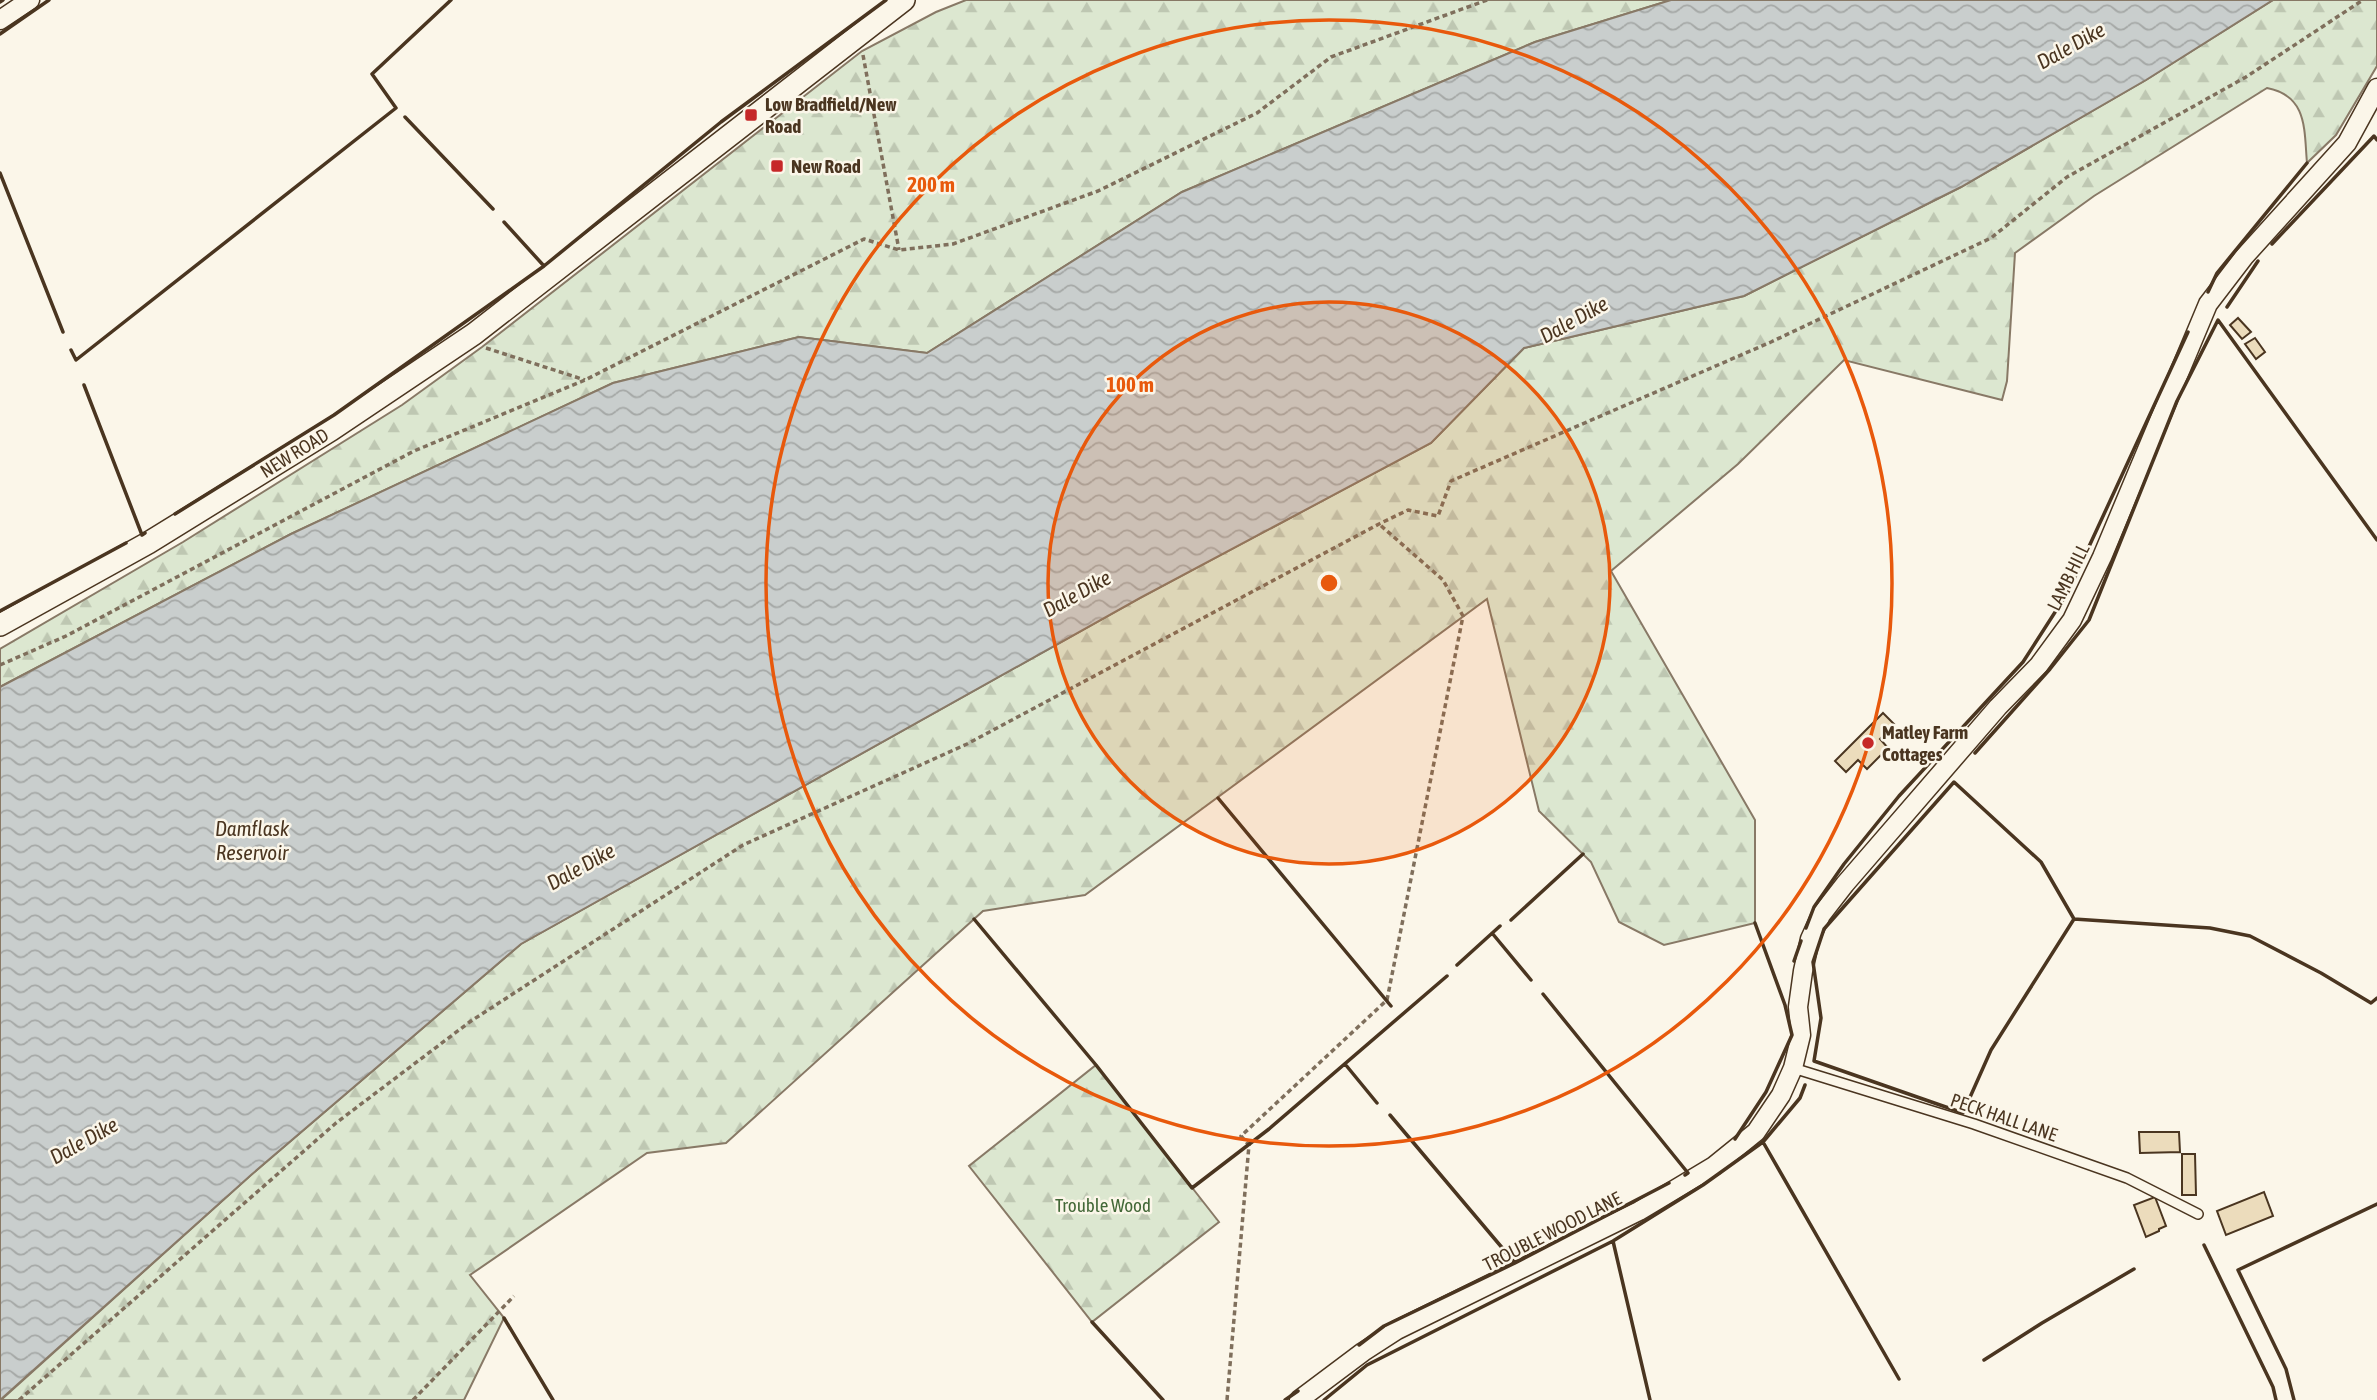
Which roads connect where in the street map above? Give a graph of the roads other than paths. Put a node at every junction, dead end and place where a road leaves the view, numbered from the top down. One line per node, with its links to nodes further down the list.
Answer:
1 (30, 0): 3 (street)
2 (904, 0): 5 (street, NEW ROAD)
3 (0, 20)
4 (2377, 88): 6 (street, LAMB HILL)
5 (0, 625)
6 (1793, 1068): 7 (lane, PECK HALL LANE); 8 (street, TROUBLE WOOD LANE)
7 (2198, 1214)
8 (1299, 1400)

